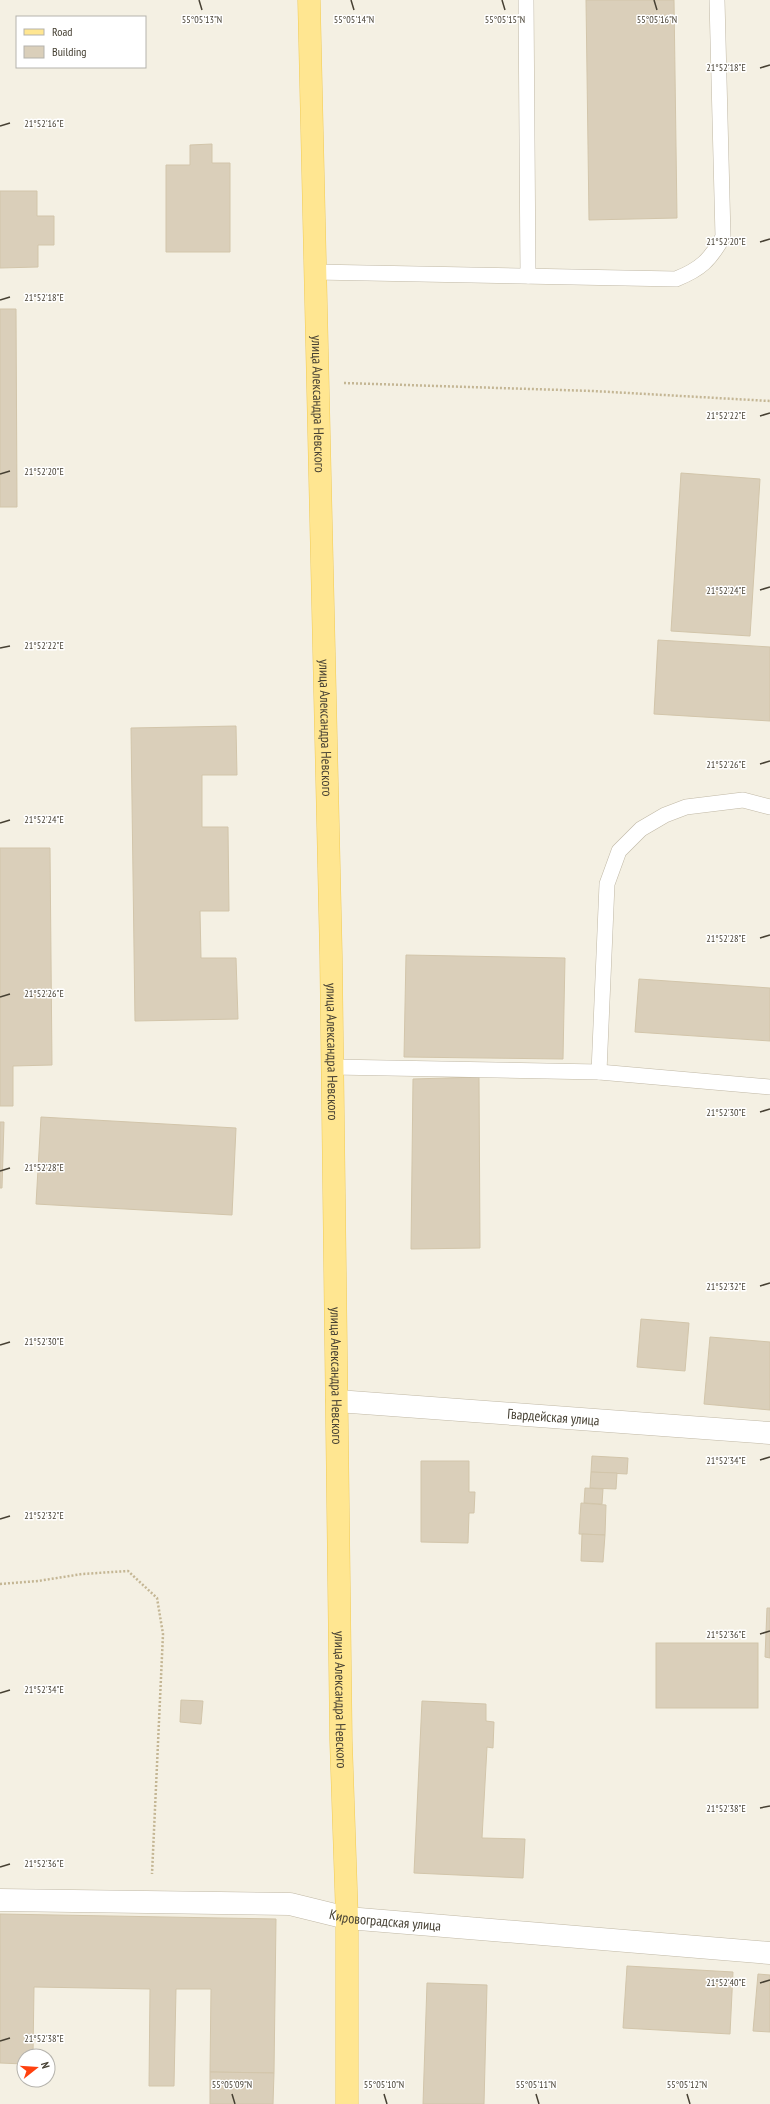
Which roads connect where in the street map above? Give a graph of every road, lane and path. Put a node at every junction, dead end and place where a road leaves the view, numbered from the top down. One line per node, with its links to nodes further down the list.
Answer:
1 (309, 0): 4 (main road, улица Александра Невского)
2 (526, 0): 5 (lane)
3 (717, 0): 5 (lane)
4 (315, 272): 5 (lane); 6 (main road, улица Александра Невского)
5 (528, 276)
6 (318, 382): 7 (path); 9 (main road, улица Александра Невского)
7 (770, 401)
8 (770, 807): 10 (lane)
9 (333, 1067): 10 (lane); 12 (main road, улица Александра Невского)
10 (599, 1072): 11 (lane)
11 (770, 1087)
12 (337, 1401): 13 (street, Гвардейская улица); 17 (main road, улица Александра Невского)
13 (770, 1433)
14 (0, 1584): 16 (path)
15 (0, 1900): 16 (street, Кировоградская улица)
16 (151, 1901): 17 (street, Кировоградская улица)
17 (347, 1918): 18 (street, Кировоградская улица); 19 (main road, улица Александра Невского)
18 (770, 1953)
19 (347, 2104)

